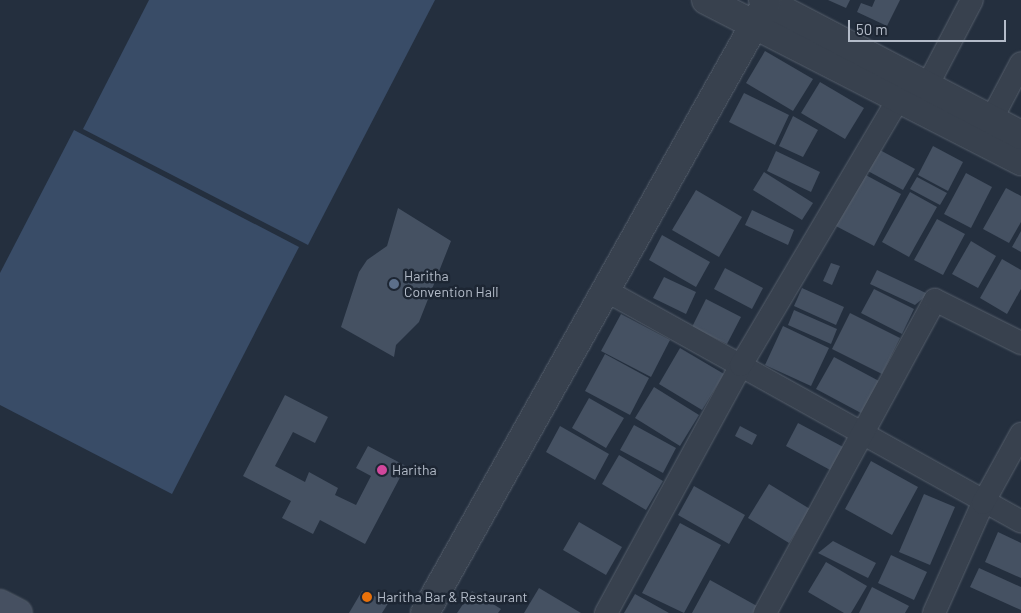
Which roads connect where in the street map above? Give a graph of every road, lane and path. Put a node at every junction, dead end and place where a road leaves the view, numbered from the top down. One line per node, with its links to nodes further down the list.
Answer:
1 (706, 0): 4 (street)
2 (972, 0): 6 (street)
3 (765, 1): 4 (street); 6 (street)
4 (754, 25): 7 (street); 11 (street)
5 (1021, 63): 8 (street)
6 (926, 88): 8 (street)
7 (898, 99): 10 (street); 13 (street)
8 (990, 120): 9 (street)
9 (1021, 135)
10 (1021, 161)
11 (605, 290): 13 (street); 20 (street)
12 (1021, 343): 14 (street)
13 (741, 365): 14 (street); 21 (street)
14 (863, 432): 16 (street); 22 (street)
15 (1021, 434): 16 (street)
16 (983, 503): 17 (street); 23 (street)
17 (1021, 522)
18 (0, 604): 19 (main road)
19 (18, 613)
20 (425, 613)
21 (606, 613)
22 (765, 613)
23 (934, 613)

